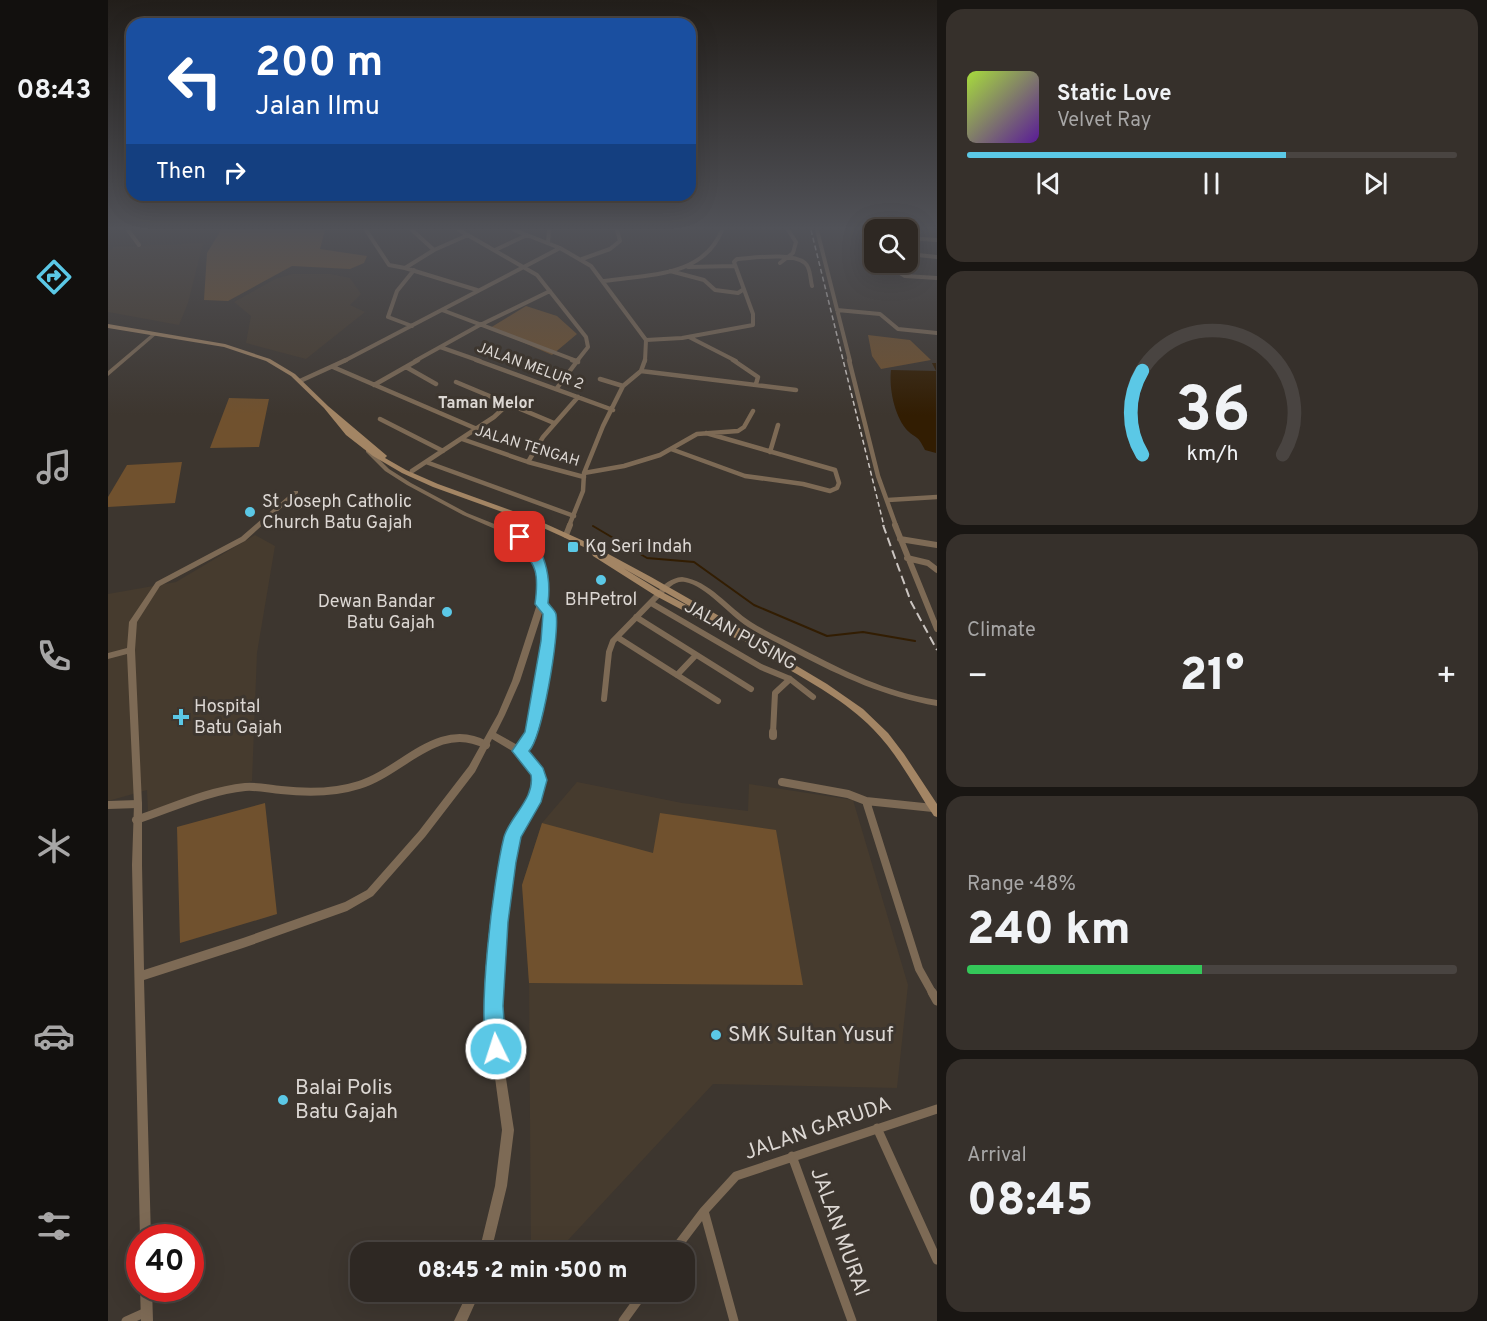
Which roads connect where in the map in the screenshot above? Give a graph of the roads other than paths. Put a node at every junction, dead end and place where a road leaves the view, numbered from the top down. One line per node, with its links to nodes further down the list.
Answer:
1 (550, 291): 18 (street)
2 (396, 292): 11 (street)
3 (474, 292): 8 (street)
4 (549, 292): 12 (street)
5 (612, 292): 16 (street)
6 (745, 292): 15 (street)
7 (832, 292): 9 (street)
8 (442, 310): 11 (street); 12 (street)
9 (837, 310): 13 (street); 56 (street)
10 (108, 326): 14 (main road)
11 (412, 326): 20 (street)
12 (478, 326): 17 (street); 18 (street)
13 (936, 333)
14 (155, 334): 22 (street); 24 (main road)
15 (688, 337): 16 (street); 27 (street)
16 (646, 340): 21 (street)
17 (440, 347): 19 (street); 30 (street, JALAN MELUR 2)
18 (578, 362): 30 (street)
19 (406, 367): 26 (street); 28 (street)
20 (331, 368): 24 (street); 28 (street)
21 (641, 371): 27 (street); 29 (street)
22 (108, 374)
23 (600, 379): 29 (street)
24 (300, 381): 34 (main road)
25 (456, 382): 33 (street)
26 (436, 384)
27 (756, 384): 31 (street)
28 (374, 385): 40 (street)
29 (623, 387): 35 (street)
30 (557, 388): 32 (street, JALAN MELUR 2)
31 (796, 390)
32 (578, 397): 35 (street, JALAN MELUR 2); 38 (street)
33 (508, 404): 38 (street); 40 (street)
34 (326, 407): 44 (main road); 47 (main road)
35 (613, 410): 52 (street)
36 (753, 411): 41 (street)
37 (380, 419): 45 (street)
38 (554, 423): 49 (street)
39 (778, 425): 46 (street)
40 (477, 429): 42 (street)
41 (706, 433): 43 (street); 46 (street)
42 (462, 439): 45 (street); 49 (street, JALAN TENGAH)
43 (671, 448): 46 (street); 52 (street)
44 (368, 451): 47 (main road); 50 (street)
45 (443, 451): 48 (street)
46 (770, 452)
47 (384, 458): 50 (street); 51 (main road); 53 (main road)
48 (426, 462): 51 (street); 57 (street)
49 (528, 462): 52 (street, JALAN TENGAH)
50 (387, 470): 65 (street)
51 (412, 471): 53 (main road)
52 (584, 475): 57 (street)
53 (431, 482): 58 (main road)
54 (296, 492): 69 (street)
55 (936, 497): 56 (street)
56 (888, 500): 59 (street)
57 (574, 516): 58 (street)
58 (566, 535): 63 (main road)
59 (900, 539): 60 (street); 61 (street)
60 (936, 545)
61 (906, 558): 62 (street); 67 (street)
62 (936, 570)
63 (661, 591): 64 (street); 78 (street); 87 (main road)
64 (651, 603): 66 (street); 73 (street, JALAN PUSING)
65 (541, 604): 79 (street); 82 (street)
66 (636, 617): 68 (street); 70 (street)
67 (936, 630)
68 (617, 637): 72 (street); 76 (street)
69 (131, 650): 71 (street); 85 (street)
70 (696, 655): 72 (street); 74 (street)
71 (108, 656)
72 (677, 675): 77 (street)
73 (790, 679): 75 (street, JALAN PUSING); 80 (street)
74 (751, 689)
75 (813, 697)
76 (604, 699)
77 (718, 702)
78 (936, 703)
79 (492, 735): 81 (street); 82 (street)
80 (773, 736)
81 (486, 745): 88 (street); 89 (street)
82 (520, 751): 96 (street)
83 (782, 782): 84 (street)
84 (866, 801): 87 (street); 90 (street)
85 (138, 804): 86 (street); 88 (street)
86 (108, 805)
87 (935, 811)
88 (136, 820): 89 (street)
89 (140, 976): 95 (street)
90 (936, 1001)
91 (936, 1108): 92 (street, JALAN GARUDA)
92 (877, 1128): 93 (street, JALAN GARUDA); 98 (street)
93 (792, 1156): 94 (street, JALAN GARUDA); 106 (street, JALAN MURAI)
94 (704, 1211): 97 (street, JALAN GARUDA); 105 (street)
95 (145, 1224)
96 (487, 1242)
97 (681, 1242)
98 (936, 1260)
99 (469, 1302): 103 (street)
100 (637, 1302): 104 (street)
101 (146, 1316): 102 (street)
102 (126, 1321)
103 (460, 1321)
104 (623, 1321)
105 (734, 1321)
106 (852, 1321)

